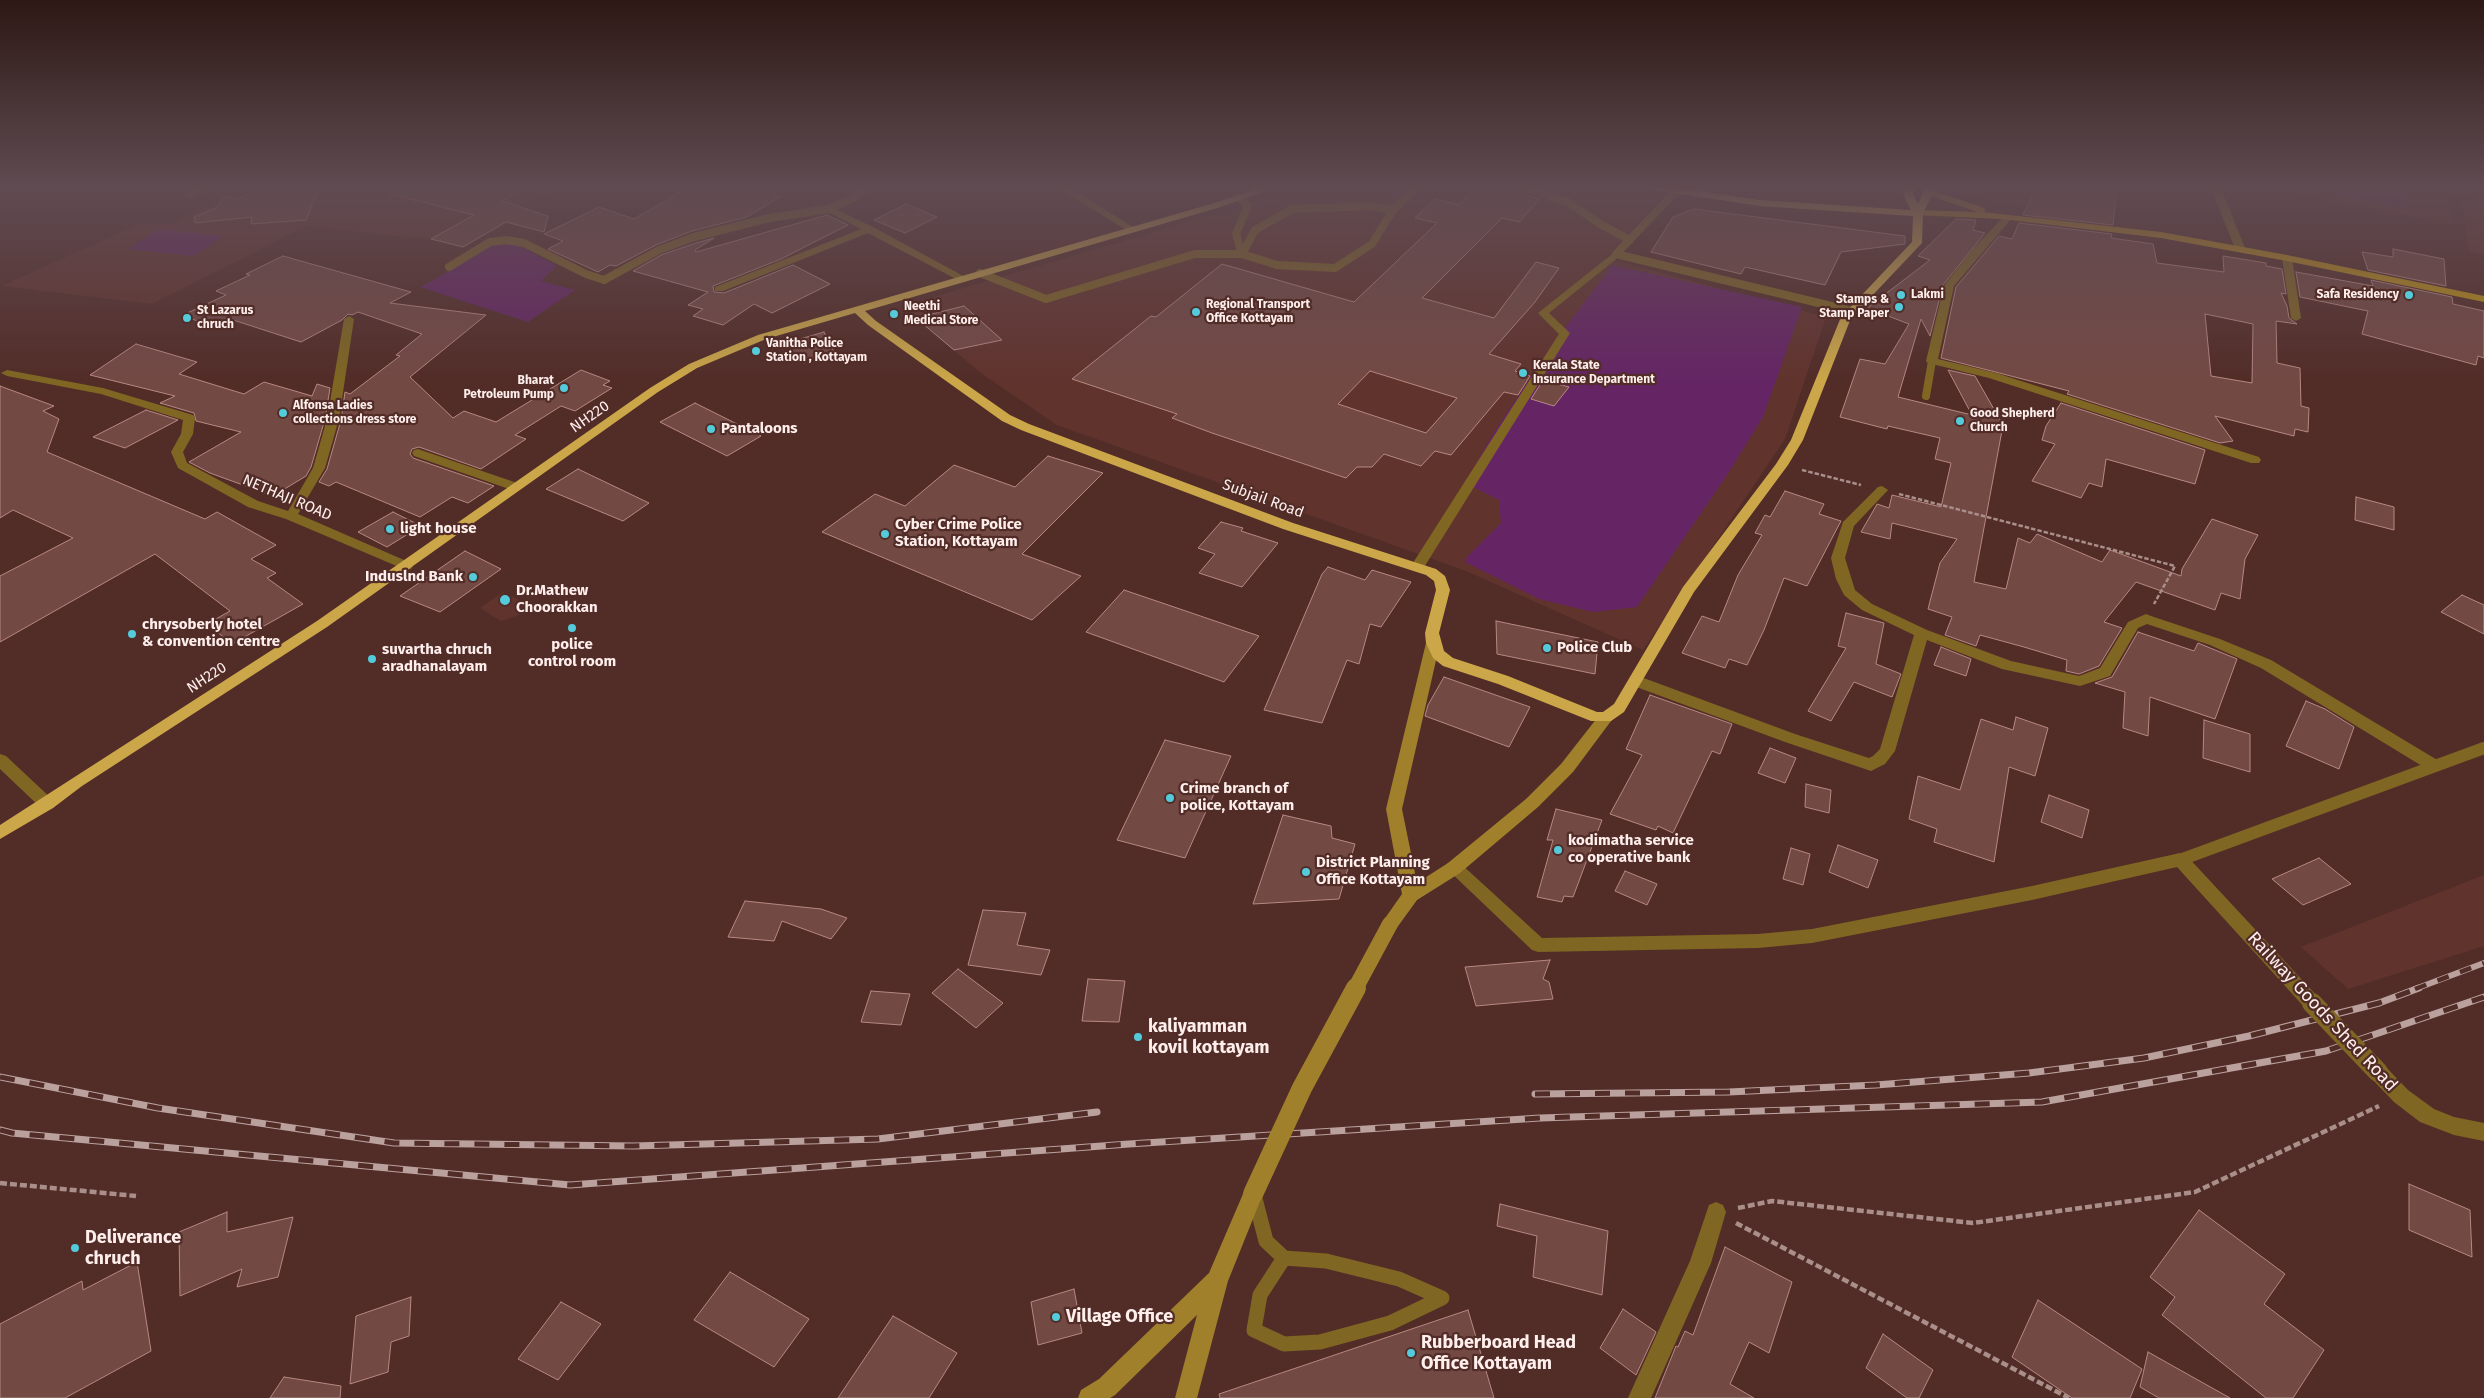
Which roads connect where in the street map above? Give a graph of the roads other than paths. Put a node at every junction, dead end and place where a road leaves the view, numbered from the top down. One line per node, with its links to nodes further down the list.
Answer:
1 (475, 251): 16 (lane)
2 (540, 251): 3 (lane)
3 (657, 251)
4 (814, 251): 19 (street)
5 (912, 251): 18 (street)
6 (1055, 251): 17 (highway, NH220)
7 (1243, 251): 13 (lane)
8 (1361, 251): 13 (lane)
9 (1619, 251): 14 (lane)
10 (1909, 251): 22 (highway)
11 (1976, 251): 25 (street)
12 (2255, 251): 15 (main road)
13 (1242, 254): 17 (lane)
14 (1616, 254): 22 (lane); 34 (street)
15 (2287, 258): 20 (main road); 23 (street)
16 (449, 267)
17 (980, 273): 18 (highway, NH220)
18 (962, 278): 21 (highway, NH220)
19 (719, 289)
20 (2484, 299)
21 (858, 310): 30 (highway, NH220); 34 (highway, Subjail Road)
22 (1852, 311): 37 (highway)
23 (2296, 318)
24 (349, 319): 32 (street)
25 (1932, 361): 27 (lane); 29 (street)
26 (2, 374): 32 (street, NETHAJI ROAD)
27 (1926, 396)
28 (418, 453): 30 (street)
29 (2256, 460)
30 (516, 487): 33 (highway, NH220)
31 (1882, 490): 35 (street)
32 (291, 516): 33 (street, NETHAJI ROAD)
33 (406, 566): 42 (highway, NH220)
34 (1418, 566): 36 (highway, Subjail Road)
35 (1922, 633): 37 (street); 41 (street)
36 (1433, 643): 38 (highway); 46 (main road)
37 (1636, 681): 38 (highway)
38 (1606, 717): 45 (main road)
39 (2484, 748): 41 (lane)
40 (0, 760): 42 (street)
41 (2433, 765): 44 (lane)
42 (47, 804): 43 (highway, NH220)
43 (0, 833)
44 (2180, 860): 45 (street); 47 (street, Railway Goods Shed Road, bridge)
45 (1454, 868): 46 (main road)
46 (1410, 895): 48 (main road, bridge)
47 (2484, 1132)
48 (1253, 1194): 50 (lane); 51 (main road)
49 (1716, 1212): 54 (street)
50 (1284, 1258): 50 (lane)
51 (1216, 1281): 52 (main road); 53 (main road)
52 (1089, 1398)
53 (1186, 1398)
54 (1639, 1398)

